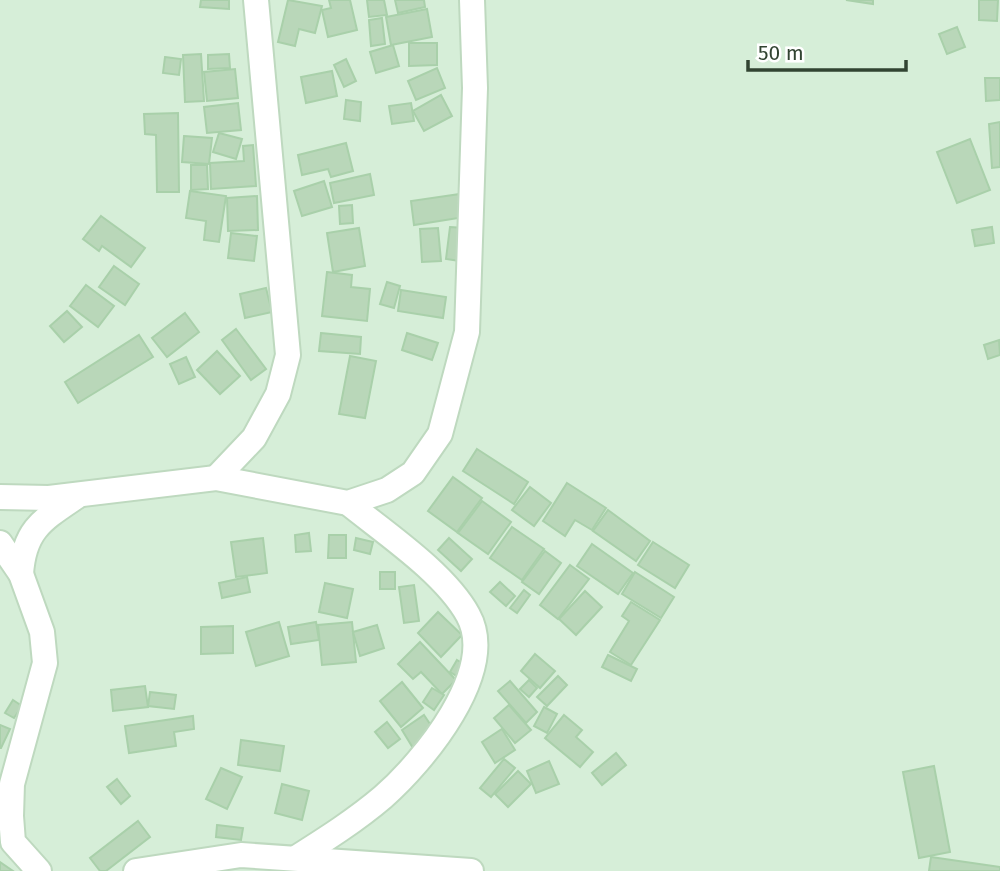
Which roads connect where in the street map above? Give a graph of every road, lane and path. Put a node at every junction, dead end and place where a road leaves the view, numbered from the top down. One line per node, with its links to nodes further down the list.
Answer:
1 (256, 0): 3 (street)
2 (472, 0): 6 (street)
3 (216, 478): 4 (street); 6 (street)
4 (81, 494): 5 (street); 8 (street)
5 (0, 497)
6 (348, 503): 10 (street)
7 (0, 543): 8 (street)
8 (21, 574): 9 (street)
9 (6, 841): 11 (street)
10 (296, 858): 12 (street); 13 (street)
11 (39, 871)
12 (136, 871)
13 (471, 871)

